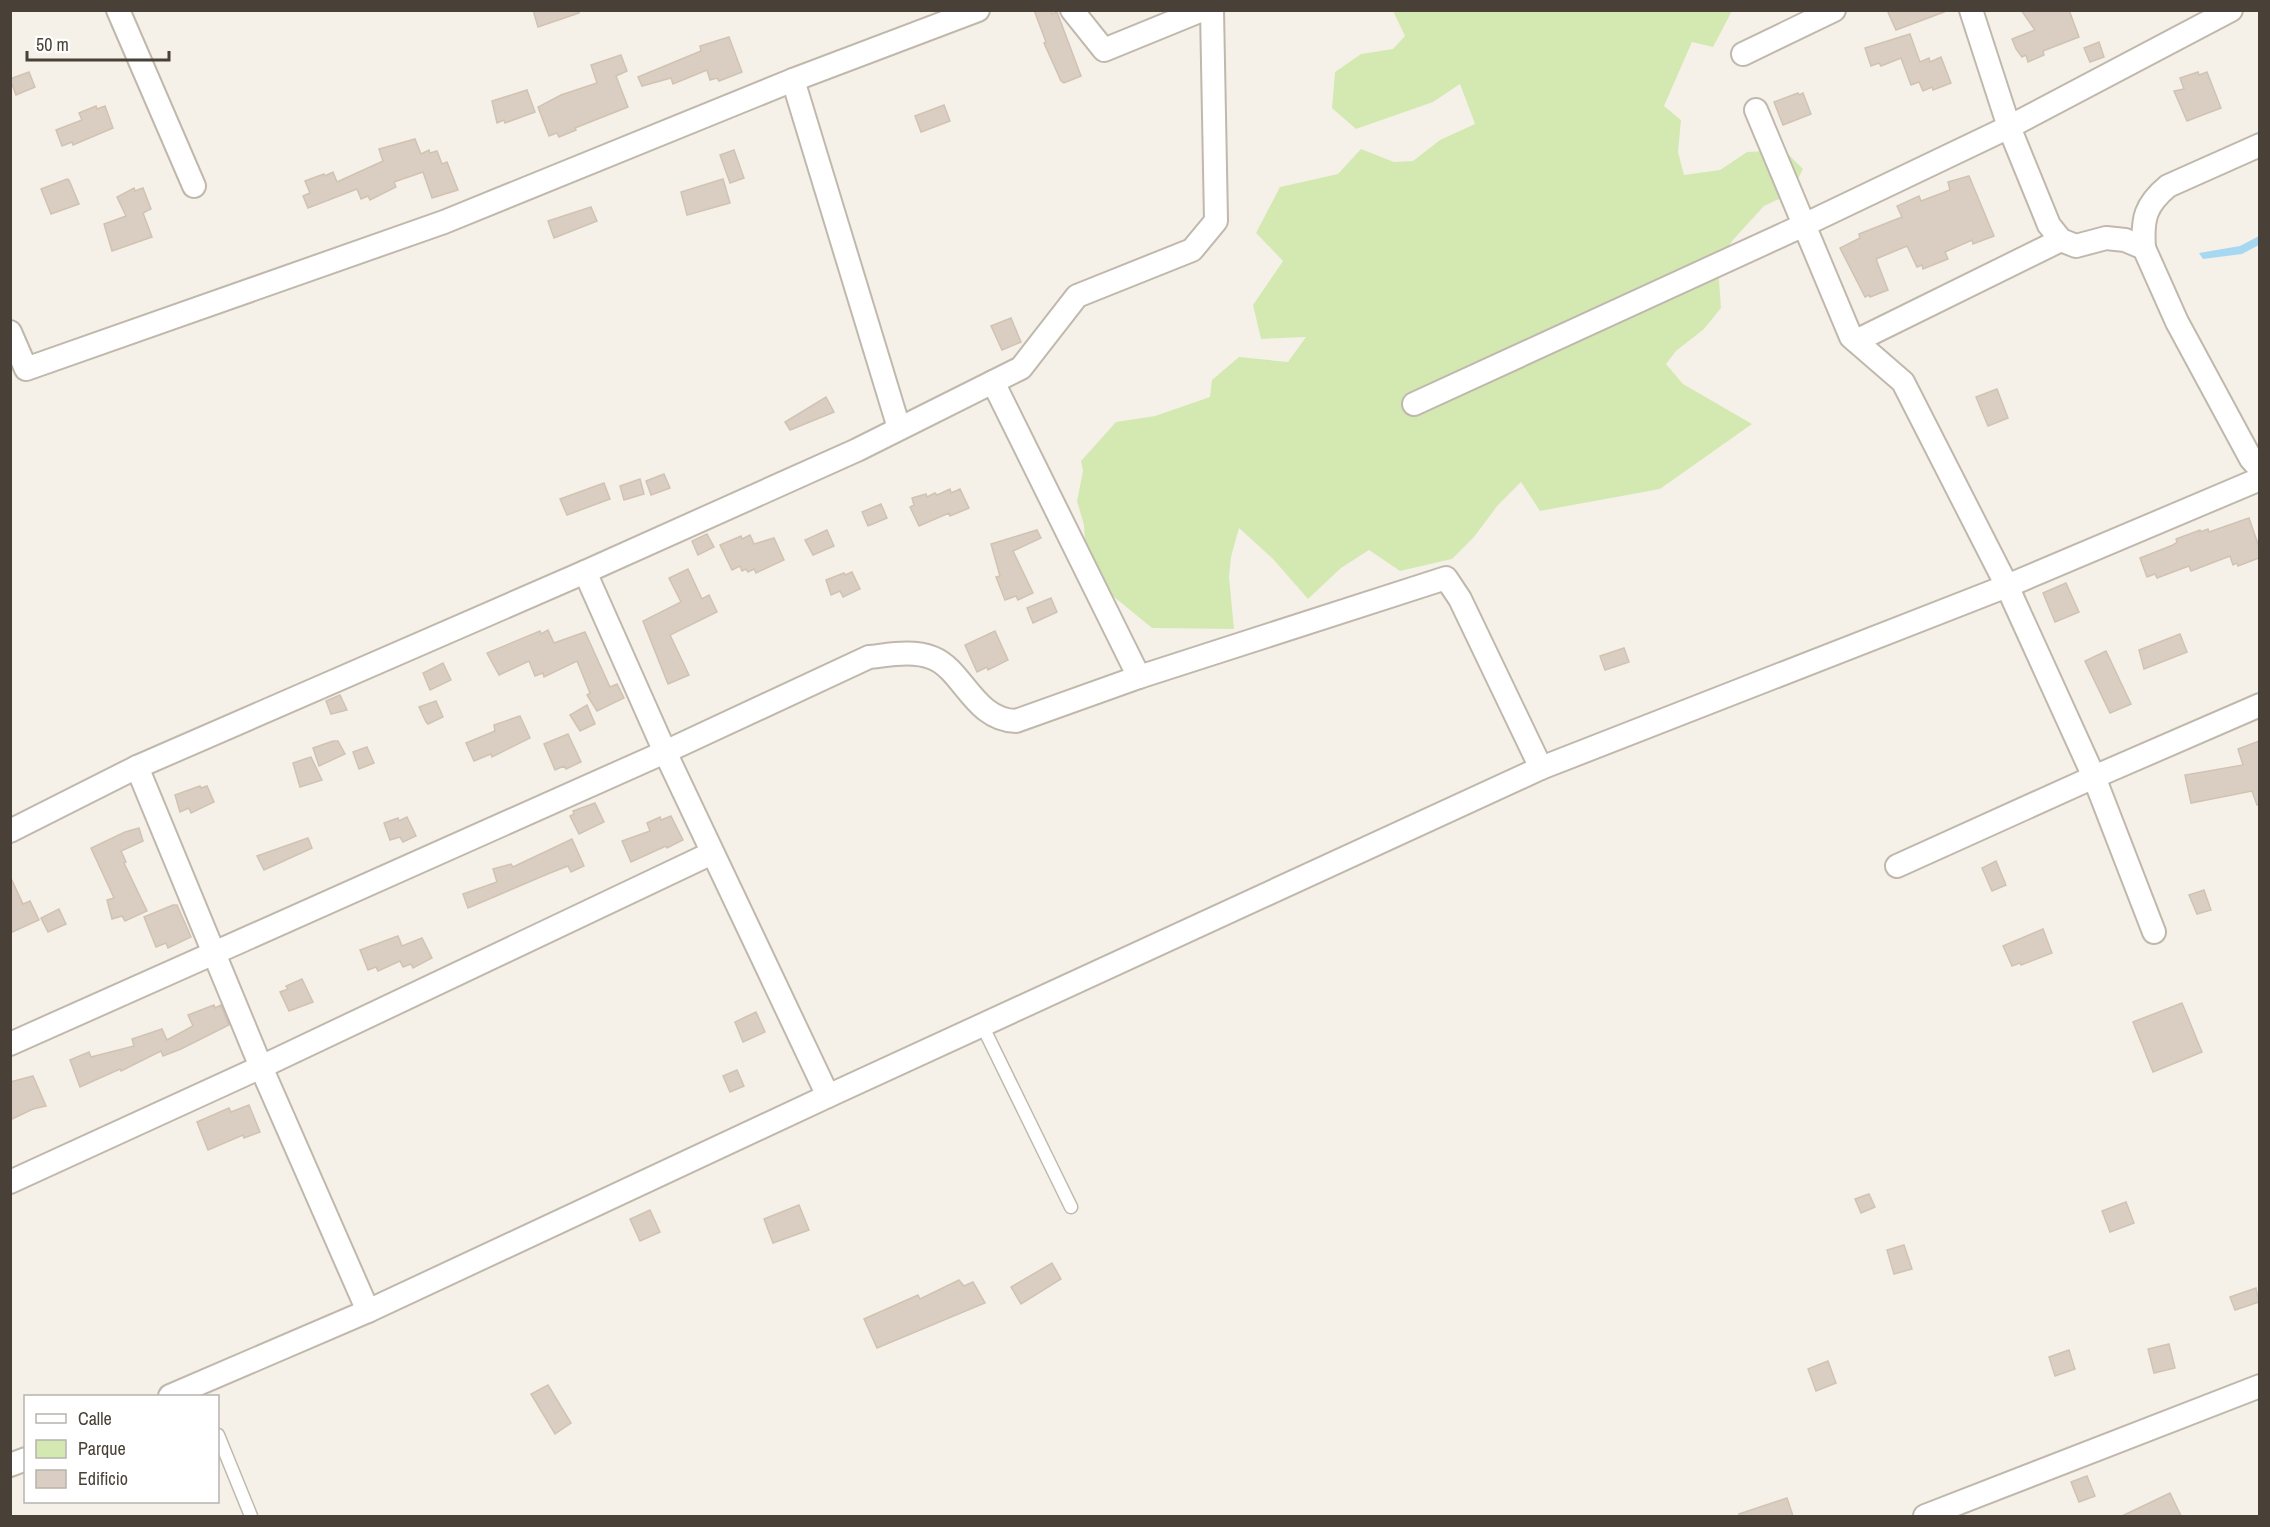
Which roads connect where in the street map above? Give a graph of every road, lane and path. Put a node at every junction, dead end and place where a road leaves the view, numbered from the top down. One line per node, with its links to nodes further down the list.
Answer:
1 (118, 10): 14 (street)
2 (978, 10): 10 (street)
3 (1072, 10): 4 (street)
4 (1202, 10)
5 (1212, 10): 20 (street)
6 (1834, 10): 9 (street)
7 (1971, 10): 12 (street)
8 (2231, 10): 12 (street)
9 (1743, 54)
10 (793, 80): 18 (street); 22 (street)
11 (1756, 110): 15 (street)
12 (2009, 128): 15 (street); 16 (street)
13 (2259, 145): 17 (street)
14 (194, 186)
15 (1804, 225): 19 (street); 21 (street)
16 (2061, 240): 17 (street); 19 (street)
17 (2144, 248): 23 (street)
18 (10, 332)
19 (1856, 341): 26 (street)
20 (993, 382): 22 (street); 27 (street)
21 (1414, 404)
22 (899, 428): 25 (street)
23 (2259, 469)
24 (2259, 479): 26 (street)
25 (585, 572): 29 (street); 30 (street)
26 (2007, 586): 31 (street); 32 (street)
27 (1139, 676): 29 (street); 31 (street)
28 (2259, 705): 32 (street)
29 (665, 752): 34 (street); 37 (street)
30 (137, 767): 33 (street); 37 (street)
31 (1542, 768): 38 (street)
32 (2094, 777): 35 (street); 36 (street)
33 (10, 831)
34 (712, 853): 40 (street); 41 (street)
35 (1897, 866)
36 (2154, 933)
37 (214, 953): 39 (street); 40 (street)
38 (982, 1025): 41 (street); 43 (lane)
39 (10, 1044)
40 (261, 1067): 42 (street); 44 (street)
41 (828, 1096): 44 (street)
42 (10, 1182)
43 (1071, 1207)
44 (368, 1311): 46 (street)
45 (2259, 1386): 50 (street)
46 (199, 1391): 47 (street)
47 (176, 1395)
48 (219, 1438): 49 (lane)
49 (251, 1516)
50 (1925, 1516)

